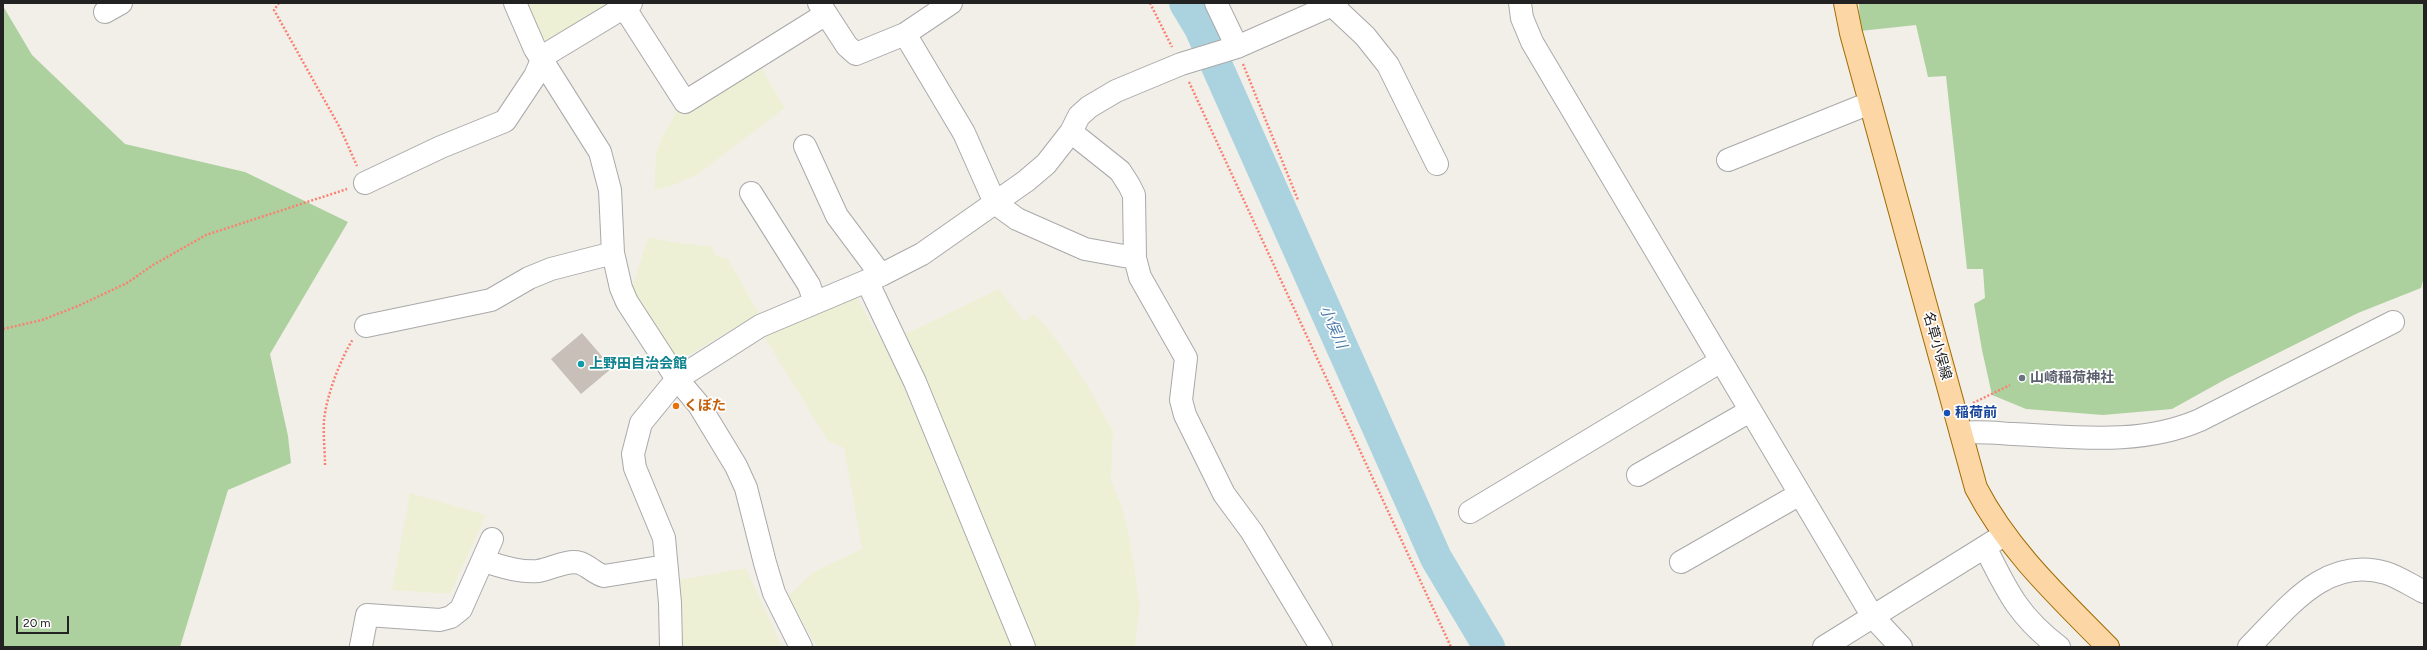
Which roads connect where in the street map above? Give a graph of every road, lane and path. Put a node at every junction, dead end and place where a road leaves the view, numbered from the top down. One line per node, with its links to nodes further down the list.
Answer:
1 (278, 3): 20 (path)
2 (516, 3): 13 (street)
3 (951, 3): 11 (street)
4 (1150, 3): 14 (path)
5 (1216, 3): 12 (street)
6 (1520, 3): 31 (street)
7 (1845, 3): 15 (main road, 名草小俣線)
8 (1335, 4): 12 (street); 19 (street)
9 (627, 5): 10 (street); 13 (street)
10 (823, 8): 11 (street)
11 (905, 34): 23 (street)
12 (1233, 47): 14 (street); 22 (path)
13 (542, 60): 20 (street); 24 (street)
14 (1184, 64): 16 (street); 54 (path)
15 (1870, 103): 18 (street); 35 (main road, 名草小俣線)
16 (1071, 132): 23 (street); 25 (street)
17 (804, 146): 26 (street)
18 (1728, 160)
19 (1437, 164)
20 (365, 183): 30 (path)
21 (751, 193): 27 (street)
22 (1298, 200)
23 (995, 203): 25 (street); 26 (street)
24 (613, 253): 29 (street); 32 (street)
25 (1135, 258): 53 (street)
26 (874, 278): 27 (street); 52 (street)
27 (816, 302): 32 (street)
28 (2393, 322): 36 (street)
29 (366, 326): 37 (path)
30 (3, 329)
31 (1721, 361): 34 (street); 40 (street)
32 (677, 379): 46 (street); 51 (street)
33 (2010, 385): 35 (path)
34 (1750, 411): 38 (street); 39 (street)
35 (1956, 412): 36 (main road, 名草小俣線)
36 (1961, 433): 41 (main road, 名草小俣線)
37 (325, 465)
38 (1638, 474)
39 (1800, 494): 45 (street); 48 (street)
40 (1470, 512)
41 (2004, 535): 43 (street); 58 (main road, 名草小俣線)
42 (492, 539): 44 (street)
43 (1985, 547): 48 (street); 57 (street)
44 (484, 561): 46 (street); 49 (street)
45 (1681, 562)
46 (666, 566): 50 (street)
47 (2424, 592): 59 (street)
48 (1873, 617): 55 (street); 56 (street)
49 (361, 646)
50 (671, 647)
51 (801, 647)
52 (1024, 647)
53 (1321, 647)
54 (1451, 647)
55 (1824, 647)
56 (1901, 647)
57 (2059, 647)
58 (2108, 647)
59 (2249, 647)

